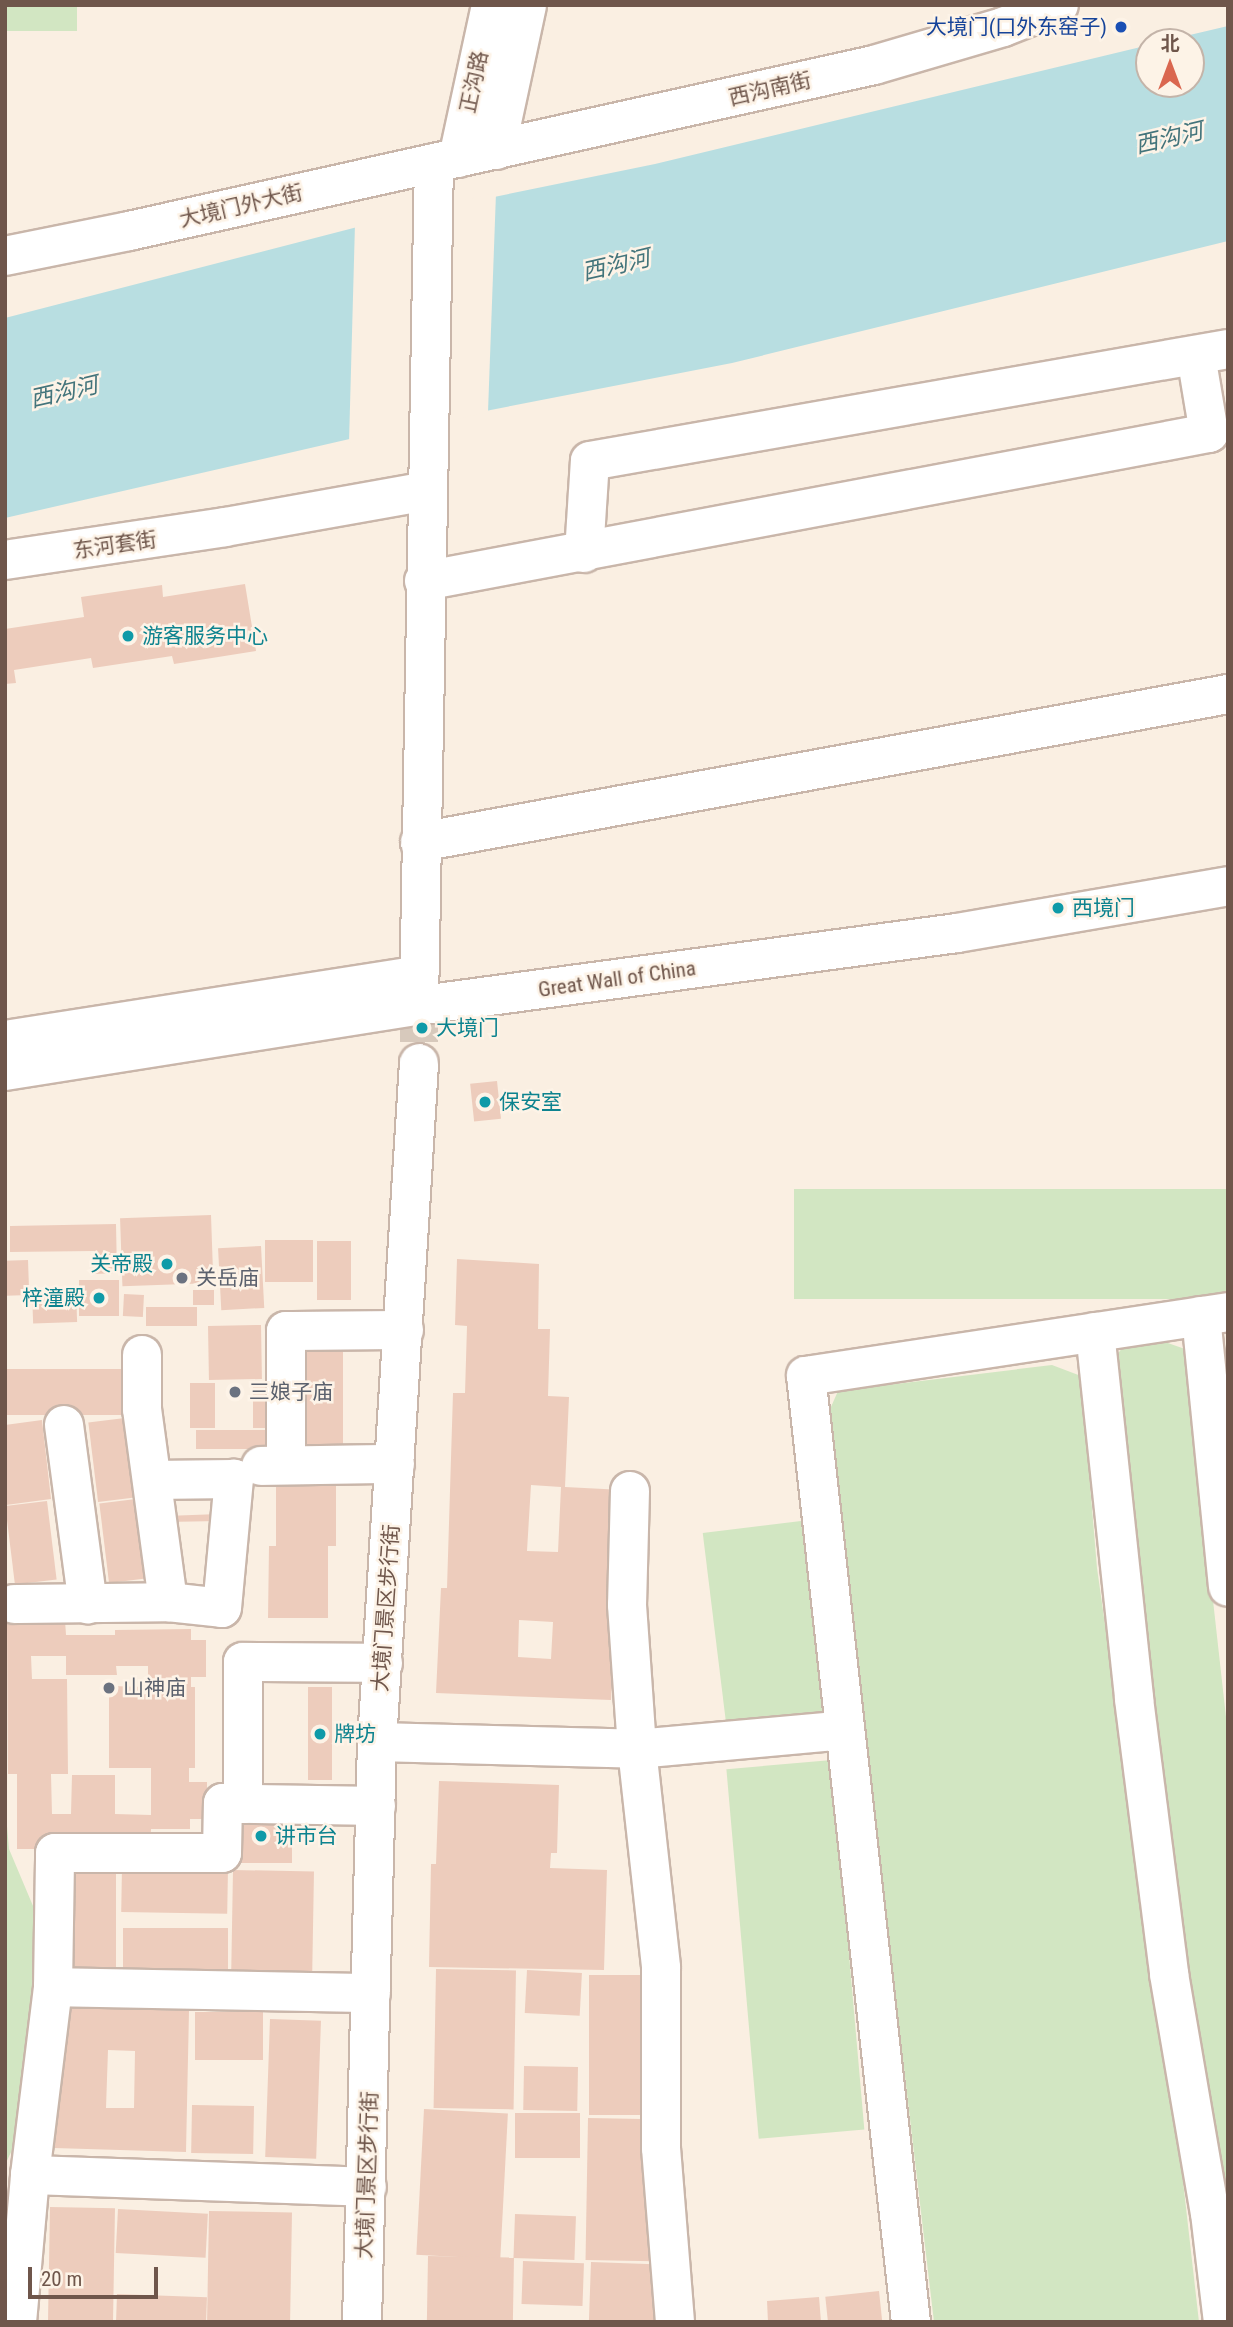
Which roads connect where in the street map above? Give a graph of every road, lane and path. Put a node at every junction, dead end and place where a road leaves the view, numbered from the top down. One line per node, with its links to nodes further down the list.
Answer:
1 (491, 5): 4 (street, 正沟路)
2 (527, 5): 4 (street, 正沟路)
3 (1059, 5): 4 (street, 西沟南街)
4 (460, 162): 5 (street, 大境门外大街); 7 (street)
5 (5, 256)
6 (1212, 352): 8 (street); 8 (street)
7 (426, 491): 9 (street, 东河套街); 10 (street)
8 (584, 553): 10 (street)
9 (5, 560)
10 (424, 582): 12 (street)
11 (1228, 694): 12 (street)
12 (420, 842): 14 (street)
13 (1228, 886): 16 (street, Great Wall of China)
14 (5, 1040)
15 (419, 1063): 18 (street, 大境门景区步行街)
16 (5, 1071)
17 (1214, 1314): 19 (street); 27 (street)
18 (404, 1330): 22 (street, 大境门景区步行街); 23 (street)
19 (1095, 1332): 34 (street); 47 (street)
20 (142, 1355): 25 (street)
21 (64, 1425): 30 (street)
22 (395, 1464): 23 (street); 33 (street, 大境门景区步行街)
23 (286, 1465): 24 (street)
24 (234, 1479): 25 (street); 31 (street)
25 (152, 1480): 28 (street)
26 (630, 1491): 36 (street)
27 (1228, 1587)
28 (168, 1602): 30 (street); 31 (street)
29 (14, 1604): 30 (street)
30 (88, 1604)
31 (222, 1608): 32 (street)
32 (243, 1662): 33 (street); 37 (street)
33 (383, 1663): 35 (street, 大境门景区步行街)
34 (845, 1730): 36 (street); 46 (street)
35 (377, 1742): 36 (street); 38 (street, 大境门景区步行街)
36 (637, 1749): 45 (street)
37 (243, 1804): 38 (street); 39 (street)
38 (376, 1806): 40 (street, 大境门景区步行街)
39 (53, 1987): 40 (street); 41 (street)
40 (371, 1993): 42 (street, 大境门景区步行街)
41 (30, 2175): 42 (street); 43 (street)
42 (367, 2187): 44 (street, 大境门景区步行街)
43 (17, 2322)
44 (362, 2322)
45 (675, 2322)
46 (911, 2322)
47 (1223, 2322)

